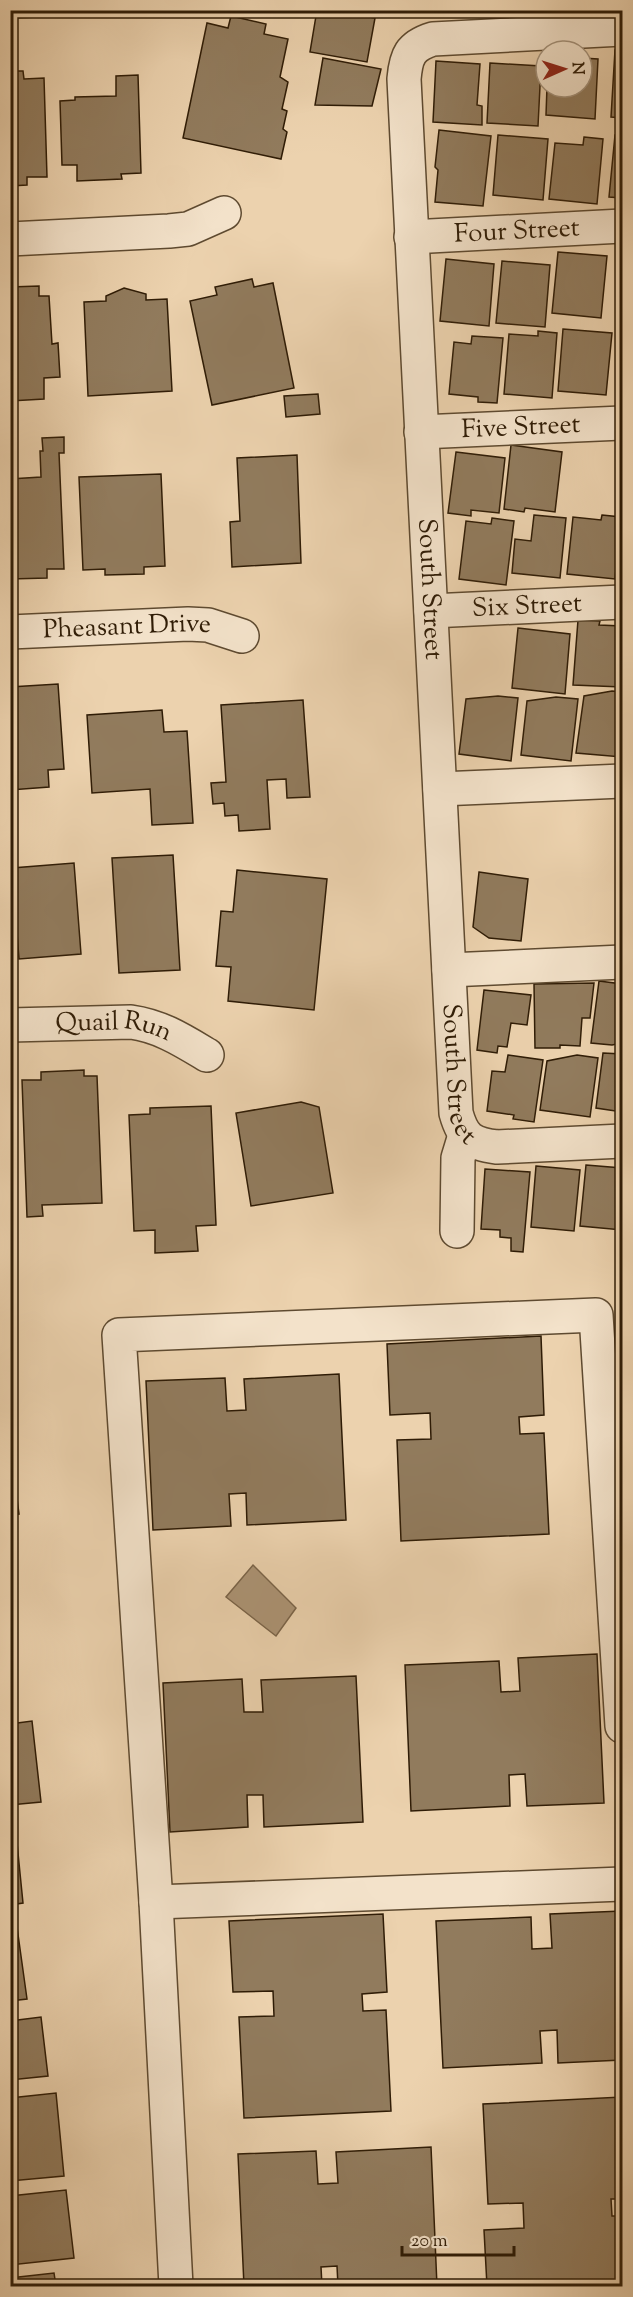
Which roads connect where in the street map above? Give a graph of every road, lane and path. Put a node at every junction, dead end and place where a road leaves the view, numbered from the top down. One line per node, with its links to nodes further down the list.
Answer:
1 (622, 29): 4 (lane, South Street)
2 (224, 213): 5 (lane)
3 (622, 226): 4 (lane, Four Street)
4 (411, 237): 7 (lane, South Street)
5 (10, 239)
6 (622, 423): 7 (lane, Five Street)
7 (421, 432): 9 (lane, South Street)
8 (622, 602): 9 (lane, Six Street)
9 (431, 611): 13 (lane, South Street)
10 (10, 632): 11 (lane, Pheasant Drive)
11 (242, 636)
12 (622, 782): 13 (lane)
13 (440, 789): 15 (lane, South Street)
14 (622, 962): 15 (lane)
15 (449, 970): 18 (lane, South Street)
16 (10, 1025): 17 (lane, Quail Run)
17 (207, 1055)
18 (465, 1135): 19 (lane, South Street); 20 (lane)
19 (622, 1141)
20 (457, 1231)
21 (622, 1726): 23 (lane)
22 (622, 1884): 23 (lane)
23 (156, 1902): 24 (lane)
24 (176, 2286)

